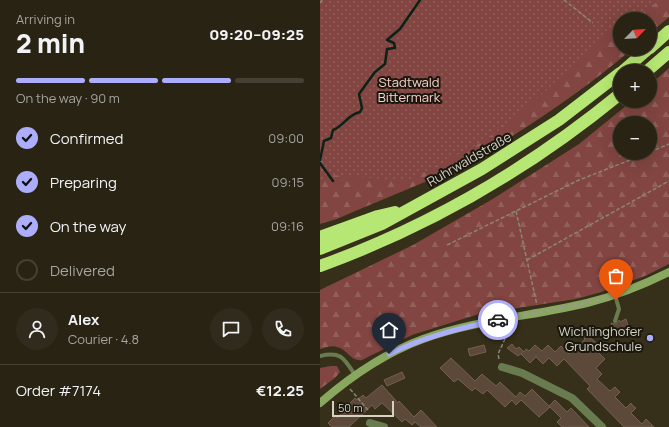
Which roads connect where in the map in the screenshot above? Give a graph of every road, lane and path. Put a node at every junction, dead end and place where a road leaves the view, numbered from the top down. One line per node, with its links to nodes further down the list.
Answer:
1 (322, 0): 3 (path)
2 (564, 0): 4 (path)
3 (320, 3)
4 (593, 23)
5 (669, 31): 6 (highway)
6 (657, 41)
7 (669, 52): 10 (highway)
8 (640, 56): 9 (highway)
9 (631, 64)
10 (656, 64)
11 (613, 78): 17 (highway, Ruhrwaldstraße)
12 (613, 99): 19 (highway)
13 (669, 144): 14 (path)
14 (657, 149)
15 (631, 160): 18 (path)
16 (669, 181): 23 (path)
17 (407, 209): 20 (highway); 22 (highway, Ruhrwaldstraße)
18 (516, 211): 21 (path); 23 (path)
19 (426, 220): 24 (highway); 26 (highway)
20 (320, 237)
21 (446, 245)
22 (320, 249)
23 (527, 260): 28 (path)
24 (320, 266)
25 (669, 272): 27 (street)
26 (320, 275)
27 (615, 295): 28 (street); 30 (lane)
28 (539, 312): 29 (street)
29 (511, 318): 32 (path); 33 (street)
30 (615, 321)
31 (320, 356): 33 (lane)
32 (502, 367): 39 (street)
33 (355, 375): 34 (street)
34 (345, 382): 35 (street); 36 (path)
35 (320, 403)
36 (368, 410)
37 (370, 423): 38 (street)
38 (384, 427)
39 (602, 427)

